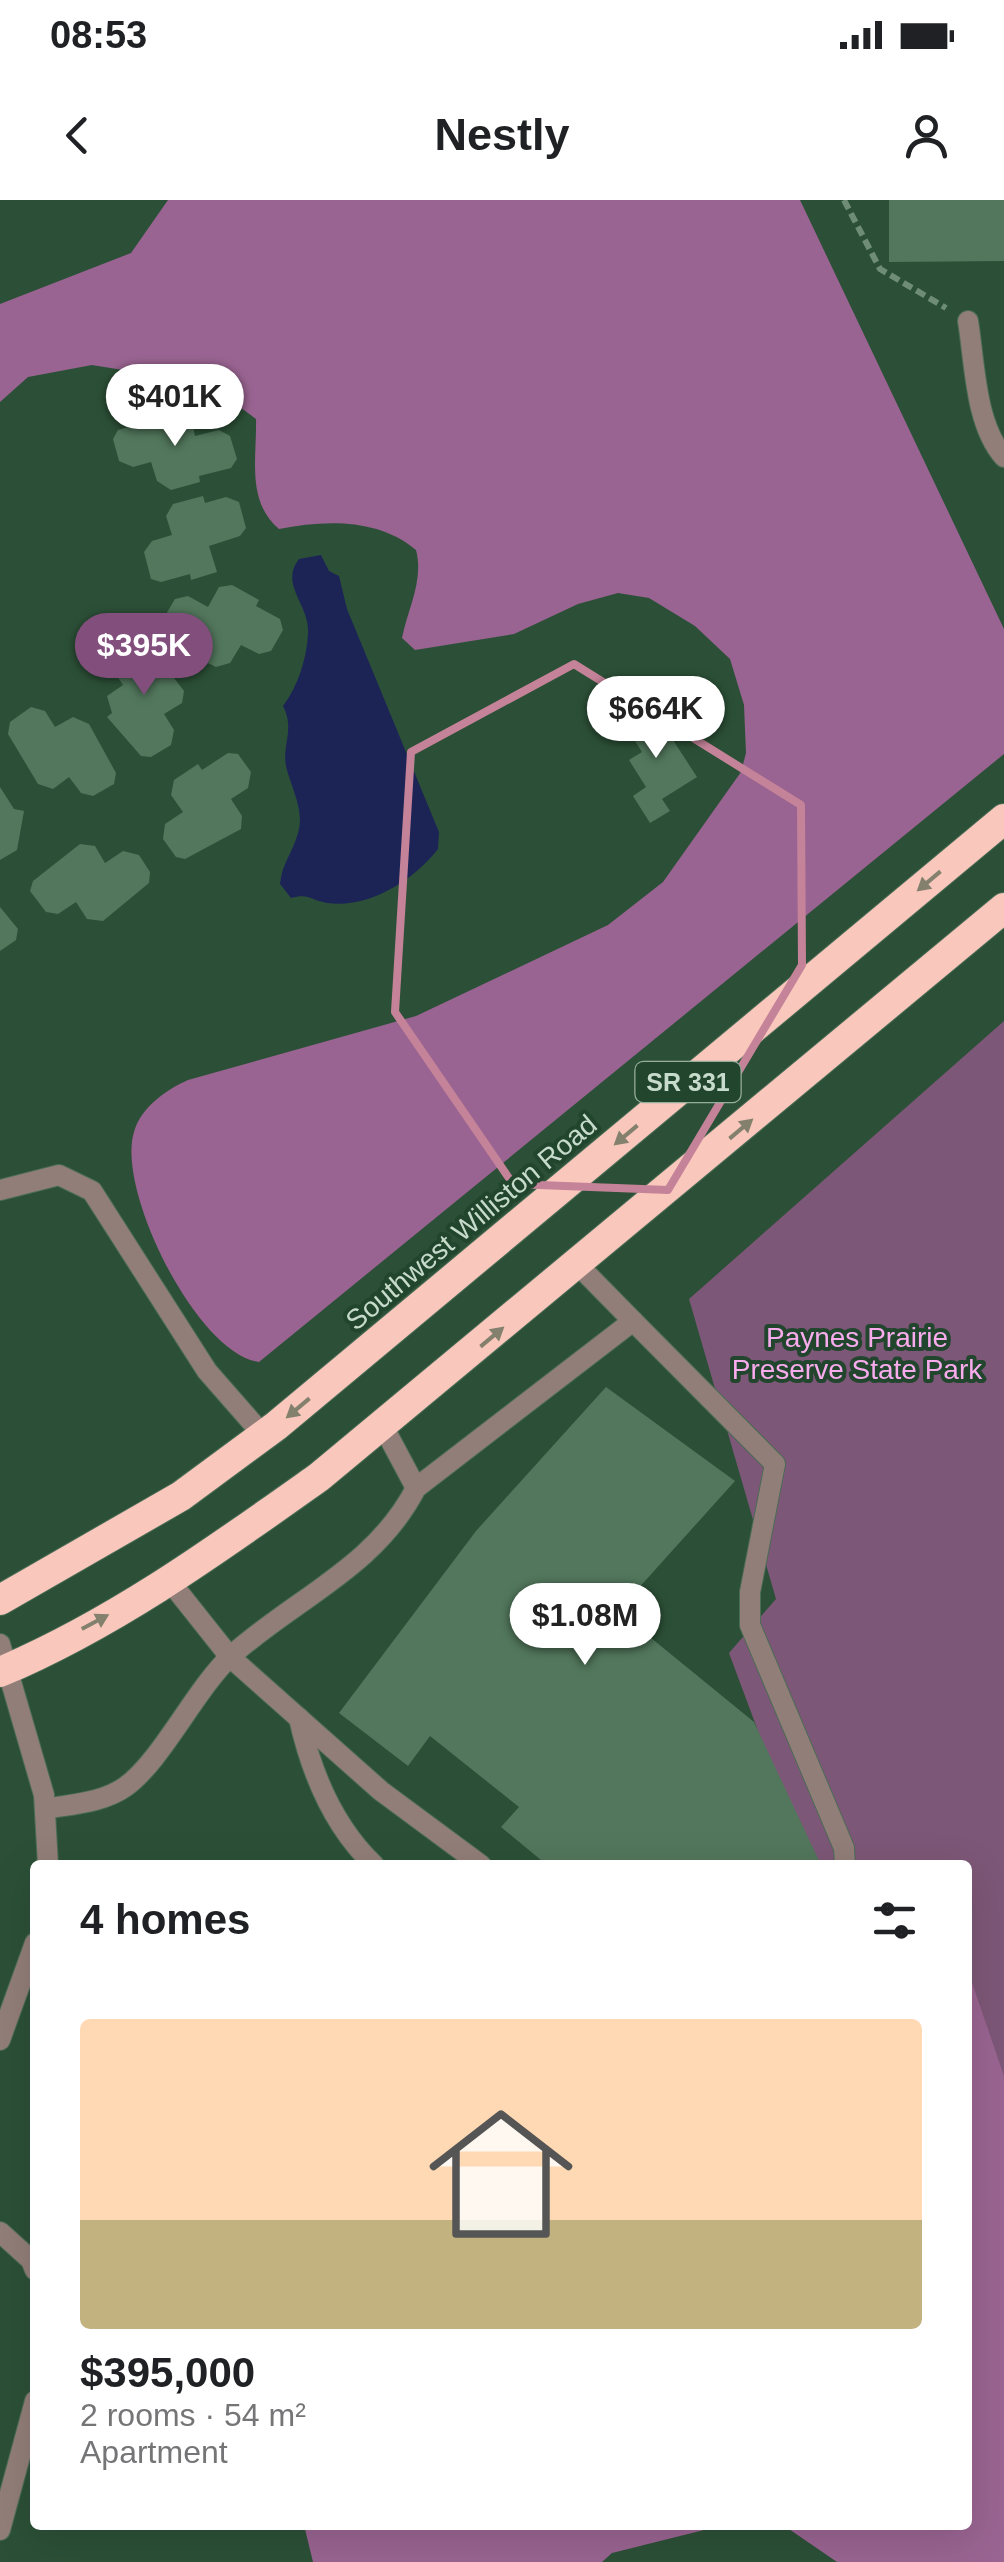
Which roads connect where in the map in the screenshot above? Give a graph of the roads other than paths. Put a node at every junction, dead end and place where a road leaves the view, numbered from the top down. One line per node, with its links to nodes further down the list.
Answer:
1 (968, 321): 2 (street)
2 (1004, 458)
3 (1004, 819): 9 (highway, Southwest Williston Road / SR 331, one-way to 9)
4 (1004, 908): 6 (highway, SR 331, one-way to 4)
5 (0, 1190): 9 (street)
6 (578, 1266): 7 (street); 8 (highway, SR 331, one-way to 6)
7 (633, 1321): 10 (street); 20 (street)
8 (383, 1426): 10 (street); 11 (highway, SR 331)
9 (264, 1435): 12 (highway, Southwest Williston Road / SR 331)
10 (416, 1488): 13 (street)
11 (168, 1579): 13 (street); 14 (highway, SR 331, one-way to 11)
12 (0, 1600)
13 (230, 1657): 15 (street); 16 (street)
14 (3, 1662): 16 (street)
15 (299, 1718): 18 (street); 19 (street)
16 (45, 1809): 17 (street)
17 (48, 1860)
18 (370, 1860)
19 (474, 1860)
20 (845, 1860)
21 (30, 1957): 22 (street)
22 (0, 2040)
23 (0, 2232): 24 (street)
24 (30, 2259)
25 (30, 2419): 26 (street)
26 (0, 2530)

